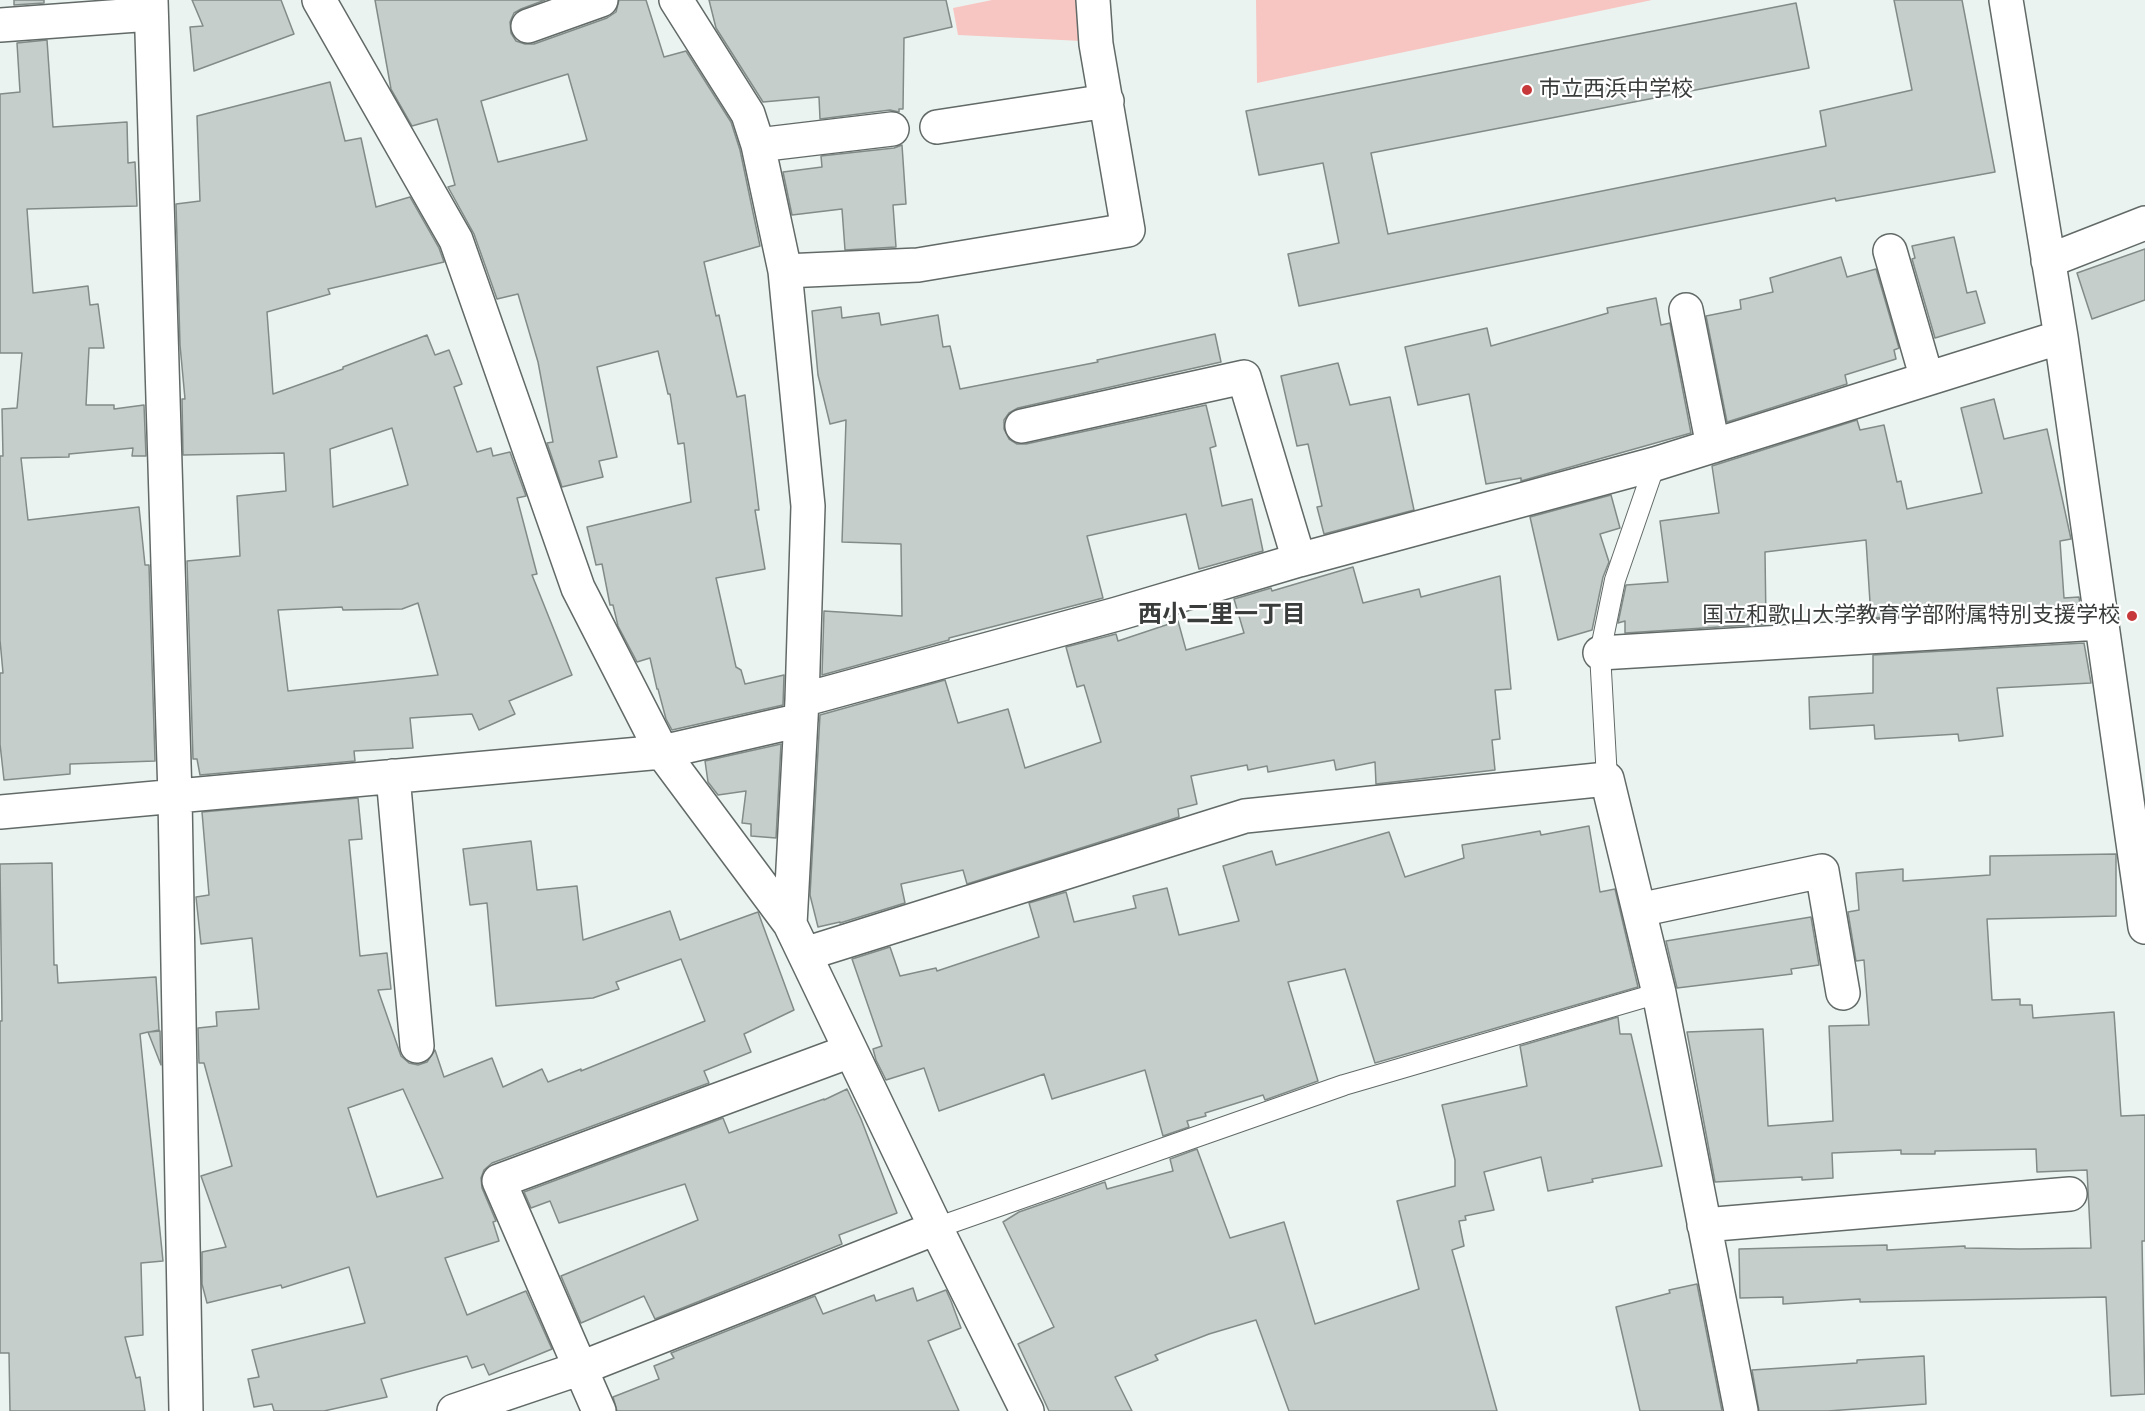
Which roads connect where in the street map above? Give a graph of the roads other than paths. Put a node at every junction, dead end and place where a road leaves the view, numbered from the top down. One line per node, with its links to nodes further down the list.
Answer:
1 (319, 0): 27 (street)
2 (601, 0): 8 (street)
3 (676, 0): 12 (street)
4 (1093, 0): 9 (street)
5 (2006, 0): 15 (street)
6 (151, 7): 7 (street); 30 (street)
7 (0, 26)
8 (528, 26)
9 (1107, 101): 10 (street); 16 (street)
10 (937, 127)
11 (892, 129): 12 (street)
12 (758, 145): 16 (street)
13 (2145, 224): 15 (street)
14 (1890, 251): 19 (street)
15 (2048, 261): 18 (street)
16 (785, 271): 26 (street)
17 (1686, 310): 21 (street)
18 (2061, 337): 19 (street); 24 (street)
19 (1927, 379): 21 (street)
20 (1022, 426): 23 (street)
21 (1713, 446): 22 (street)
22 (1655, 464): 23 (street); 25 (lane)
23 (1299, 560): 26 (street)
24 (2100, 623): 25 (street); 34 (street)
25 (1600, 653): 29 (lane)
26 (801, 710): 27 (street); 33 (street)
27 (662, 752): 28 (street); 33 (street)
28 (393, 776): 30 (street); 38 (street)
29 (1607, 779): 32 (street); 35 (street)
30 (175, 797): 31 (street); 44 (street)
31 (0, 812)
32 (1639, 910): 36 (street); 37 (street)
33 (790, 924): 35 (street)
34 (2145, 927)
35 (805, 954): 39 (street)
36 (1659, 993): 41 (street); 42 (lane)
37 (1843, 993)
38 (417, 1047)
39 (850, 1051): 42 (street); 43 (street)
40 (2070, 1194): 41 (street)
41 (1704, 1225): 48 (street)
42 (936, 1228): 43 (street); 47 (street)
43 (581, 1368): 45 (street); 46 (street)
44 (186, 1411)
45 (454, 1411)
46 (599, 1411)
47 (1027, 1411)
48 (1741, 1411)

